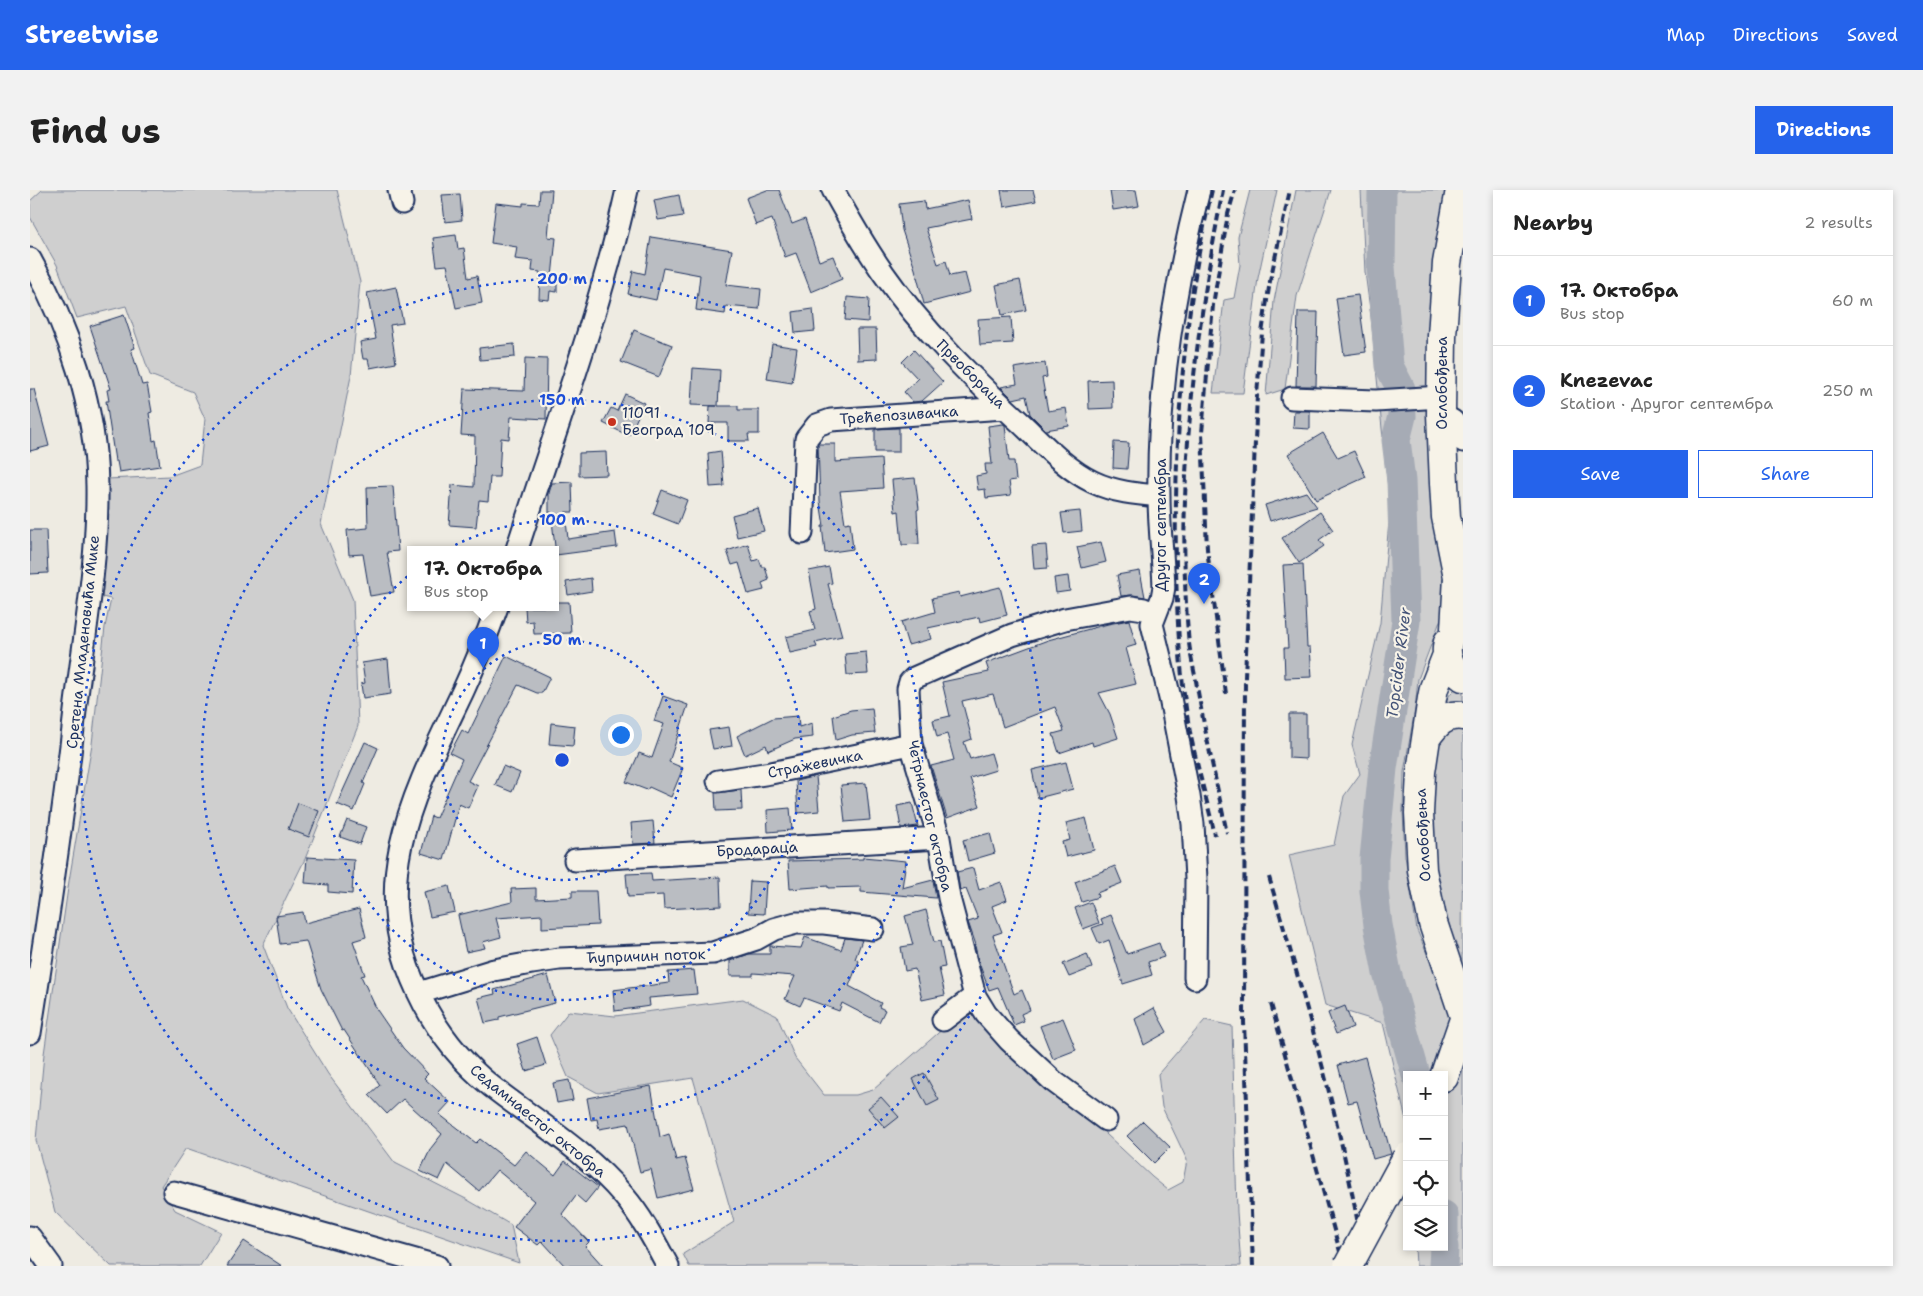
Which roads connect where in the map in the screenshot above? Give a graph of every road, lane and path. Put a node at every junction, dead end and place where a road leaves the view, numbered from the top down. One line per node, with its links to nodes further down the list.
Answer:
1 (627, 190): 12 (street)
2 (833, 190): 8 (street, Првобораца)
3 (1199, 190): 10 (street, Другог септембра)
4 (1460, 190): 7 (main road, Ослобођења)
5 (30, 260): 33 (street, Сретена Младеновића Мике)
6 (1292, 398): 7 (street)
7 (1434, 403): 9 (street); 13 (main road, Ослобођења)
8 (1004, 408): 10 (street, Првобораца); 11 (street, Трећепозивачка)
9 (1463, 441)
10 (1159, 496): 15 (street, Другог септембра)
11 (802, 533)
12 (518, 546)
13 (1460, 581): 16 (main road, Ослобођења)
14 (495, 611): 28 (street, Седамнаестог октобра)
15 (1155, 613): 22 (street, Четрнаестог октобра); 27 (street, Другог септембра)
16 (1459, 626): 17 (main road, Ослобођења)
17 (1447, 655): 18 (main road); 19 (main road, Ослобођења)
18 (1463, 677): 19 (main road)
19 (1431, 712): 21 (main road, Ослобођења)
20 (1463, 716): 21 (main road)
21 (1426, 738): 30 (main road, Ослобођења)
22 (911, 744): 23 (street, Стражевичка); 24 (street, Четрнаестог октобра)
23 (718, 781)
24 (938, 838): 25 (street, Бродараца); 29 (street, Четрнаестог октобра)
25 (575, 860)
26 (873, 929): 28 (street, Ћупричин поток)
27 (1195, 978)
28 (418, 993): 41 (street, Седамнаестог октобра)
29 (975, 996): 31 (street); 35 (street, Четрнаестог октобра)
30 (1463, 1013)
31 (943, 1020)
32 (1463, 1022): 34 (main road)
33 (30, 1033)
34 (1446, 1071)
35 (1106, 1120)
36 (1405, 1161): 42 (main road, bridge)
37 (174, 1192): 40 (street)
38 (30, 1237): 39 (street)
39 (51, 1266)
40 (437, 1266)
41 (668, 1266)
42 (1348, 1266)

